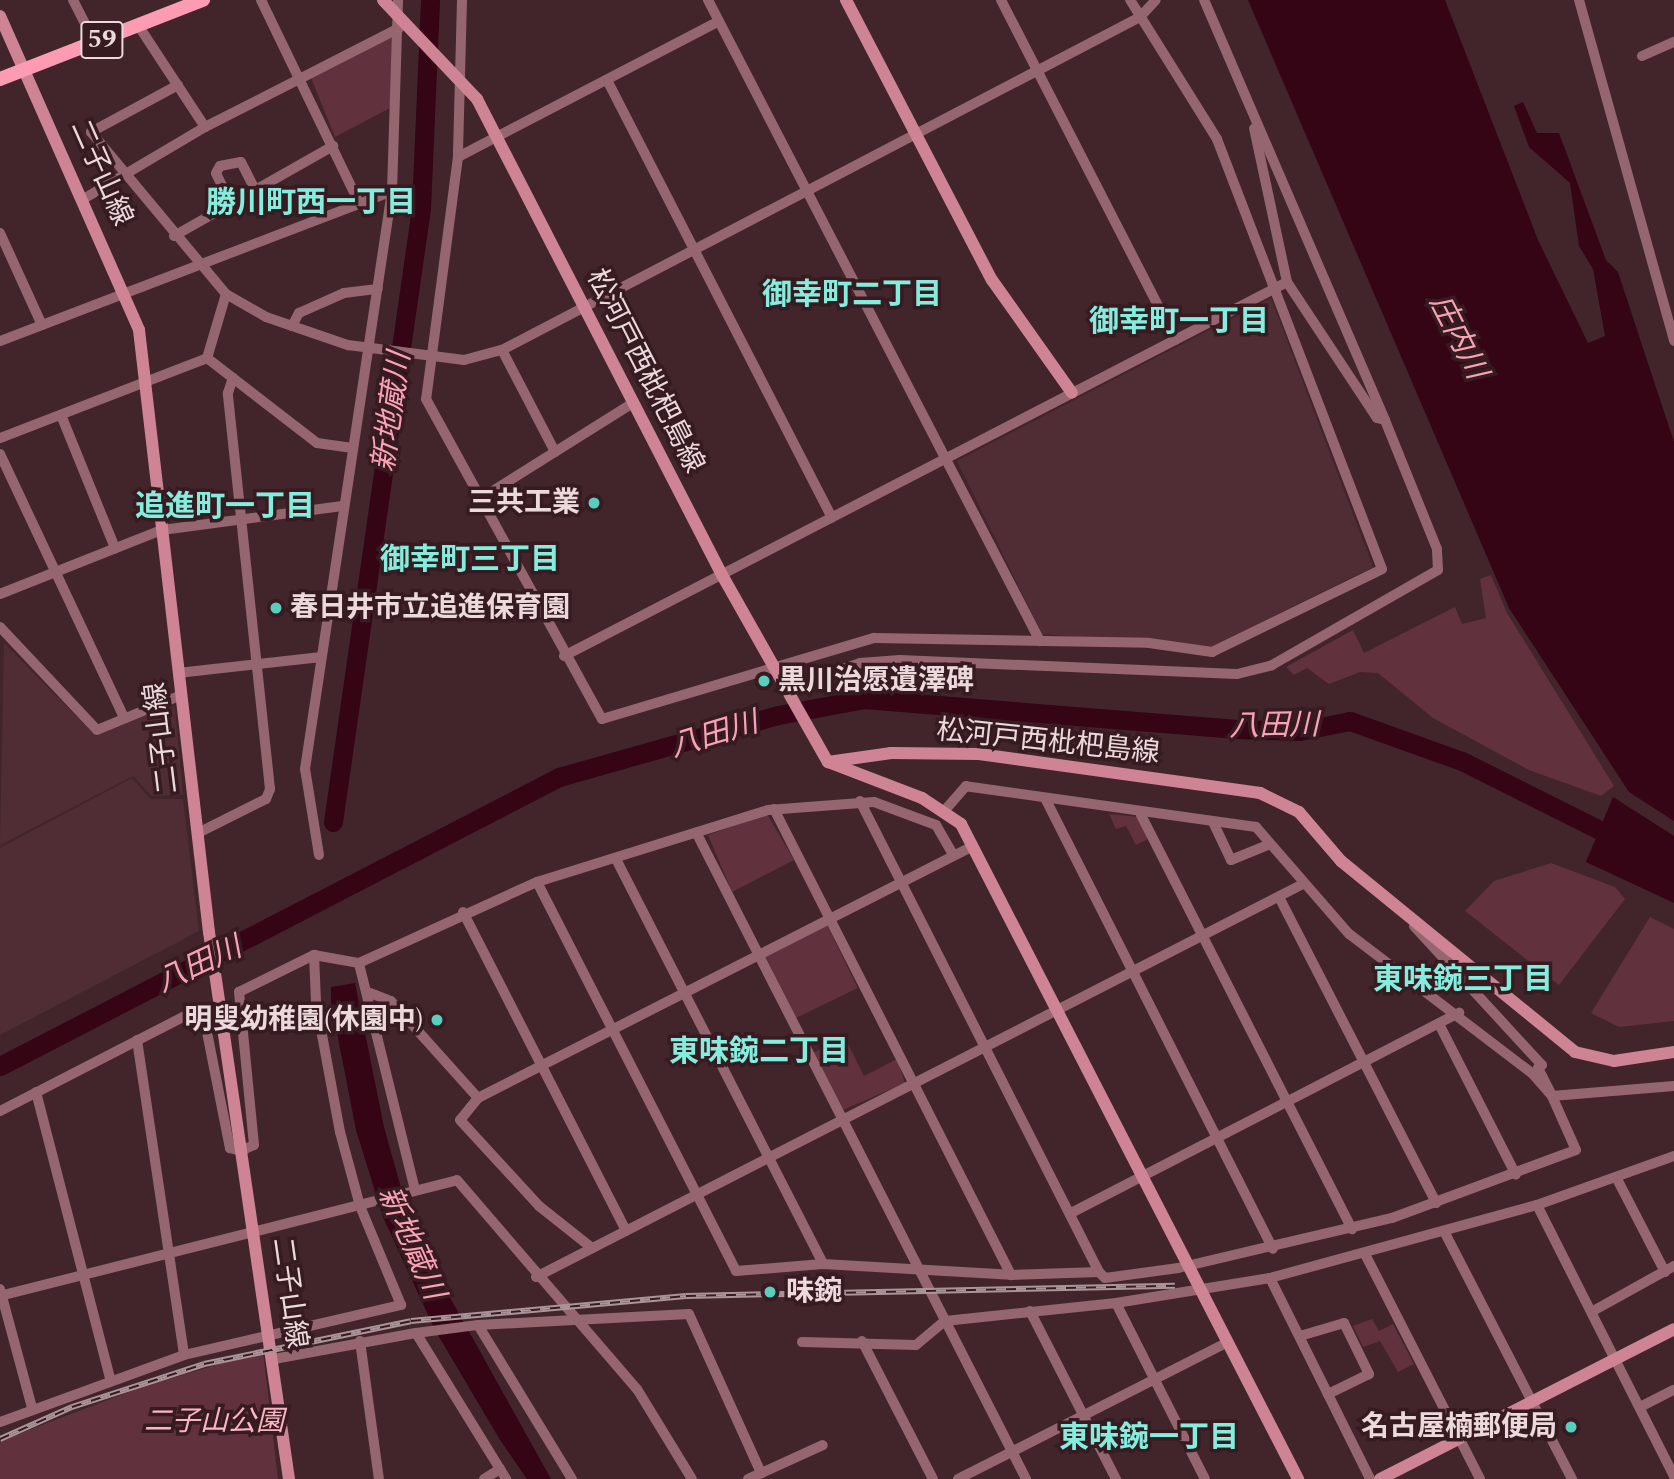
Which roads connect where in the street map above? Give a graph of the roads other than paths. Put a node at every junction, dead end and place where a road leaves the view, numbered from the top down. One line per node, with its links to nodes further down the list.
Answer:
1 (73, 0): 20 (street)
2 (203, 0): 17 (main road, 59)
3 (261, 0): 26 (street)
4 (383, 0): 18 (street, 松河戸西枇杷島線)
5 (398, 0): 18 (street)
6 (462, 0): 24 (street)
7 (708, 0): 16 (street)
8 (846, 0): 31 (street)
9 (1001, 0): 23 (street)
10 (1130, 0): 15 (street)
11 (1156, 0): 15 (street)
12 (1204, 0): 29 (street)
13 (1579, 0): 56 (street)
14 (0, 16): 22 (street, 二子山線)
15 (1140, 17): 23 (street); 47 (street)
16 (719, 21): 27 (street); 38 (street)
17 (138, 25): 20 (main road, 59); 28 (street)
18 (402, 25): 24 (street, 松河戸西枇杷島線); 26 (street); 37 (street)
19 (1674, 42): 21 (street)
20 (95, 43): 22 (main road, 59)
21 (1642, 56)
22 (27, 69): 25 (main road, 59); 39 (street, 二子山線)
23 (1037, 70): 31 (street); 54 (street)
24 (458, 77): 32 (street, 松河戸西枇杷島線); 34 (street)
25 (0, 79)
26 (301, 79): 30 (street); 33 (street)
27 (607, 80): 32 (street); 44 (street)
28 (178, 85): 30 (street); 35 (street)
29 (1256, 120): 46 (street); 66 (street)
30 (205, 127): 35 (street)
31 (915, 134): 38 (street); 63 (street)
32 (496, 138): 34 (street); 51 (street, 松河戸西枇杷島線)
33 (333, 146): 36 (street); 40 (street)
34 (458, 157): 60 (street)
35 (122, 173): 39 (street); 43 (street)
36 (255, 190): 41 (street); 41 (street)
37 (392, 191): 40 (street); 48 (street)
38 (807, 191): 44 (street); 71 (street)
39 (85, 198): 49 (street, 二子山線)
40 (359, 203): 45 (street)
41 (231, 204): 43 (street)
42 (0, 233): 52 (street)
43 (174, 236): 45 (street)
44 (694, 249): 51 (street); 74 (street)
45 (198, 267): 49 (street); 50 (street)
46 (1287, 282): 47 (street); 66 (street)
47 (1276, 288): 54 (street); 82 (street)
48 (378, 289): 53 (street); 58 (street)
49 (127, 293): 52 (street); 62 (street, 二子山線)
50 (226, 293): 53 (street); 59 (street)
51 (584, 307): 57 (street); 64 (street, 松河戸西枇杷島線)
52 (42, 325): 55 (street)
53 (292, 326): 58 (street)
54 (1176, 340): 63 (street)
55 (0, 341)
56 (1674, 341)
57 (502, 350): 60 (street); 69 (street)
58 (369, 351): 60 (street); 68 (street)
59 (207, 358): 61 (street); 62 (street)
60 (433, 360): 72 (street)
61 (233, 378): 68 (street); 75 (street)
62 (147, 382): 65 (street); 76 (street, 二子山線)
63 (1072, 393): 71 (street)
64 (633, 403): 69 (street); 79 (street, 松河戸西枇杷島線)
65 (61, 415): 67 (street); 77 (street)
66 (1385, 420): 88 (street)
67 (0, 438)
68 (351, 448): 73 (street)
69 (555, 452): 72 (street)
70 (0, 454): 78 (street)
71 (946, 460): 74 (street); 82 (street)
72 (480, 499): 83 (street)
73 (342, 506): 75 (street); 84 (street)
74 (832, 517): 79 (street)
75 (242, 521): 76 (street); 85 (street)
76 (162, 530): 77 (street); 86 (street, 二子山線)
77 (115, 548): 78 (street)
78 (55, 570): 80 (street); 90 (street)
79 (722, 575): 83 (street); 87 (street, 松河戸西枇杷島線)
80 (0, 594)
81 (2, 634): 90 (street)
82 (1040, 640): 87 (street)
83 (564, 656): 87 (street)
84 (321, 657): 85 (street); 102 (street)
85 (257, 665): 86 (street); 98 (street)
86 (178, 673): 89 (street, 二子山線)
87 (776, 677): 91 (street, 松河戸西枇杷島線)
88 (816, 678)
89 (181, 695): 90 (street); 98 (street, 二子山線)
90 (124, 718)
91 (828, 762): 95 (street); 111 (street, 松河戸西枇杷島線)
92 (1045, 798): 95 (street); 96 (street); 116 (street)
93 (860, 800): 94 (street); 103 (street); 106 (street)
94 (774, 809): 99 (street); 110 (street)
95 (945, 810): 101 (street)
96 (1141, 816): 97 (street); 112 (street)
97 (1213, 822): 100 (street); 100 (street)
98 (198, 833): 137 (street, 二子山線)
99 (697, 834): 104 (street); 114 (street)
100 (1270, 844): 107 (street)
101 (973, 846): 103 (street); 119 (street)
102 (319, 855)
103 (953, 855): 106 (street)
104 (617, 861): 105 (street); 118 (street)
105 (537, 882): 109 (street); 122 (street)
106 (900, 882): 110 (street); 124 (street)
107 (1303, 884): 108 (street); 120 (street)
108 (1279, 897): 112 (street); 126 (street)
109 (463, 912): 115 (street); 127 (street)
110 (830, 918): 114 (street); 128 (street)
111 (1416, 922): 125 (street, 松河戸西枇杷島線); 131 (street)
112 (1202, 937): 116 (street); 133 (street)
113 (314, 955): 115 (street); 137 (street); 146 (street)
114 (759, 955): 118 (street); 135 (street)
115 (359, 963): 117 (street)
116 (1132, 972): 119 (street); 136 (street)
117 (370, 993): 132 (street); 143 (street)
118 (682, 994): 122 (street); 139 (street)
119 (1057, 1011): 124 (street); 141 (street)
120 (1459, 1013): 121 (street); 131 (street)
121 (1439, 1024): 126 (street); 140 (street)
122 (612, 1031): 127 (street); 144 (street)
123 (137, 1040): 130 (street); 137 (street); 155 (street)
124 (985, 1048): 128 (street); 148 (street)
125 (1674, 1052)
126 (1364, 1062): 133 (street); 145 (street)
127 (541, 1066): 132 (street); 150 (street)
128 (913, 1084): 135 (street); 163 (street)
129 (1674, 1086): 131 (street)
130 (36, 1092): 134 (street); 162 (street)
131 (1552, 1096): 140 (street)
132 (478, 1098): 153 (street)
133 (1288, 1101): 136 (street); 149 (street)
134 (0, 1111)
135 (842, 1121): 139 (street); 159 (street)
136 (1217, 1137): 141 (street); 154 (street)
137 (241, 1151): 152 (street, 二子山線)
138 (1674, 1156): 142 (street)
139 (768, 1158): 144 (street); 157 (street)
140 (1516, 1175): 145 (street)
141 (1144, 1176): 148 (street); 158 (street)
142 (1616, 1177): 147 (street); 160 (street)
143 (412, 1190): 146 (street); 164 (street)
144 (696, 1196): 150 (street); 157 (street)
145 (1436, 1203): 149 (street)
146 (363, 1205): 152 (street); 175 (street)
147 (1537, 1205): 151 (street); 170 (street)
148 (1070, 1213): 161 (street)
149 (1352, 1229): 154 (street)
150 (626, 1231): 153 (street)
151 (1445, 1233): 156 (street); 189 (street)
152 (256, 1235): 155 (street); 175 (street, 二子山線)
153 (592, 1248): 164 (street)
154 (1273, 1249): 158 (street)
155 (166, 1254): 162 (street); 182 (street)
156 (1366, 1256): 165 (street); 194 (street)
157 (823, 1264): 159 (street)
158 (1189, 1264): 161 (street); 166 (street)
159 (917, 1267): 163 (street); 172 (street)
160 (1669, 1269): 170 (street)
161 (1099, 1272): 163 (street)
162 (83, 1275): 167 (street); 185 (street)
163 (1011, 1275)
164 (536, 1276): 171 (street)
165 (1270, 1278): 166 (street); 177 (street)
166 (1203, 1291): 168 (street); 181 (street)
167 (1, 1294): 191 (street)
168 (1116, 1303): 169 (street); 186 (street)
169 (1030, 1311): 172 (street); 192 (street)
170 (1593, 1311): 183 (street)
171 (569, 1317): 173 (street); 198 (street); 206 (street)
172 (945, 1321): 179 (street); 196 (street)
173 (478, 1325): 176 (street); 205 (street)
174 (1674, 1329): 183 (street)
175 (270, 1331): 182 (street); 184 (street, 二子山線)
176 (416, 1333): 178 (street); 197 (street)
177 (1300, 1336): 188 (street); 188 (street)
178 (360, 1341): 184 (street); 202 (street)
179 (862, 1341): 180 (street); 208 (street)
180 (803, 1342)
181 (1228, 1342): 186 (street); 213 (street)
182 (184, 1355): 185 (street)
183 (1616, 1358): 189 (street); 190 (street)
184 (274, 1359): 201 (street, 二子山線)
185 (110, 1378): 191 (street)
186 (1154, 1379): 192 (street); 212 (street)
187 (1674, 1390): 190 (street)
188 (1328, 1394): 214 (street)
189 (1532, 1401): 194 (street); 216 (street)
190 (1640, 1406): 199 (street)
191 (32, 1408): 193 (street)
192 (1083, 1415): 196 (street); 211 (street)
193 (0, 1422)
194 (1459, 1438): 200 (street); 215 (street)
195 (823, 1446): 198 (street)
196 (1013, 1452): 209 (street); 210 (street)
197 (500, 1469): 203 (street); 204 (street)
198 (761, 1473): 207 (street)
199 (1674, 1476)
200 (1387, 1477)
201 (289, 1479)
202 (379, 1479)
203 (484, 1479)
204 (506, 1479)
205 (572, 1479)
206 (692, 1479)
207 (748, 1479)
208 (933, 1479)
209 (958, 1479)
210 (1027, 1479)
211 (1116, 1479)
212 (1205, 1479)
213 (1298, 1479)
214 (1370, 1479)
215 (1480, 1479)
216 (1572, 1479)

